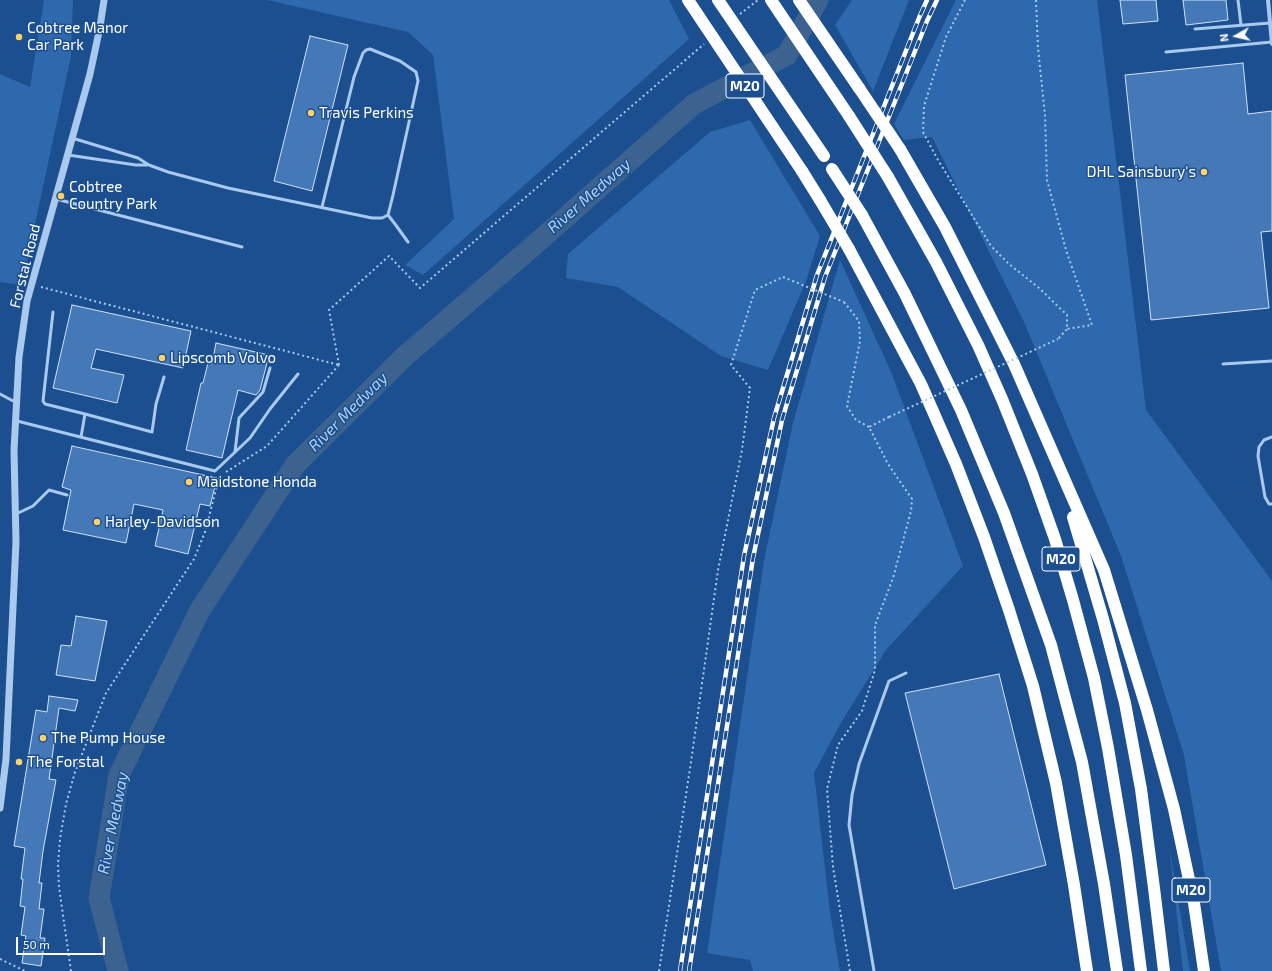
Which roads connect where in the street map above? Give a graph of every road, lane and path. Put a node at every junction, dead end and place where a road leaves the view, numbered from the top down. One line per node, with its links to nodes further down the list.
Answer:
1 (104, 0): 16 (street, Forstal Road)
2 (688, 0): 50 (highway, M20, bridge)
3 (718, 0): 59 (highway, M20, bridge)
4 (771, 0): 60 (highway, M20, bridge)
5 (799, 0): 35 (highway, M20, bridge)
6 (965, 0): 26 (path)
7 (1036, 0): 26 (path)
8 (1238, 0): 11 (lane)
9 (1268, 0): 10 (street)
10 (1270, 22): 11 (lane); 13 (street)
11 (1241, 25): 12 (lane)
12 (1195, 29)
13 (1272, 43): 15 (lane)
14 (696, 51): 29 (path)
15 (1166, 52)
16 (72, 138): 17 (street, Forstal Road); 18 (lane)
17 (68, 155): 18 (lane); 19 (street, Forstal Road)
18 (149, 165): 20 (lane)
19 (56, 199): 23 (lane); 24 (street, Forstal Road)
20 (322, 207): 21 (lane); 21 (lane)
21 (388, 215): 22 (lane)
22 (408, 242)
23 (242, 247)
24 (32, 285): 29 (path); 34 (street, Forstal Road)
25 (53, 312): 36 (lane)
26 (1067, 329): 38 (path, bridge)
27 (1272, 361): 28 (lane)
28 (1223, 364)
29 (339, 365): 42 (path)
30 (270, 368): 41 (lane)
31 (298, 374): 41 (lane)
32 (164, 377): 36 (lane)
33 (0, 396): 34 (lane)
34 (16, 403): 37 (street, Forstal Road)
35 (1034, 411): 61 (highway, M20); 62 (highway, M20)
36 (85, 414): 39 (lane)
37 (16, 421): 39 (lane); 46 (street, Forstal Road)
38 (869, 427): 54 (path, bridge); 55 (path)
39 (81, 437): 41 (lane)
40 (1272, 437): 45 (lane)
41 (234, 452)
42 (225, 472)
43 (219, 476): 53 (path)
44 (67, 495): 46 (lane)
45 (1272, 504)
46 (16, 514): 48 (street, Forstal Road)
47 (906, 673): 56 (lane)
48 (2, 773): 49 (street, Forstal Road)
49 (0, 808)
50 (1074, 885): 57 (highway, M20); 58 (highway, M20)
51 (0, 959): 52 (path)
52 (25, 971)
53 (71, 971)
54 (659, 971)
55 (850, 971)
56 (874, 971)
57 (1082, 971)
58 (1087, 971)
59 (1117, 971)
60 (1141, 971)
61 (1164, 971)
62 (1204, 971)

